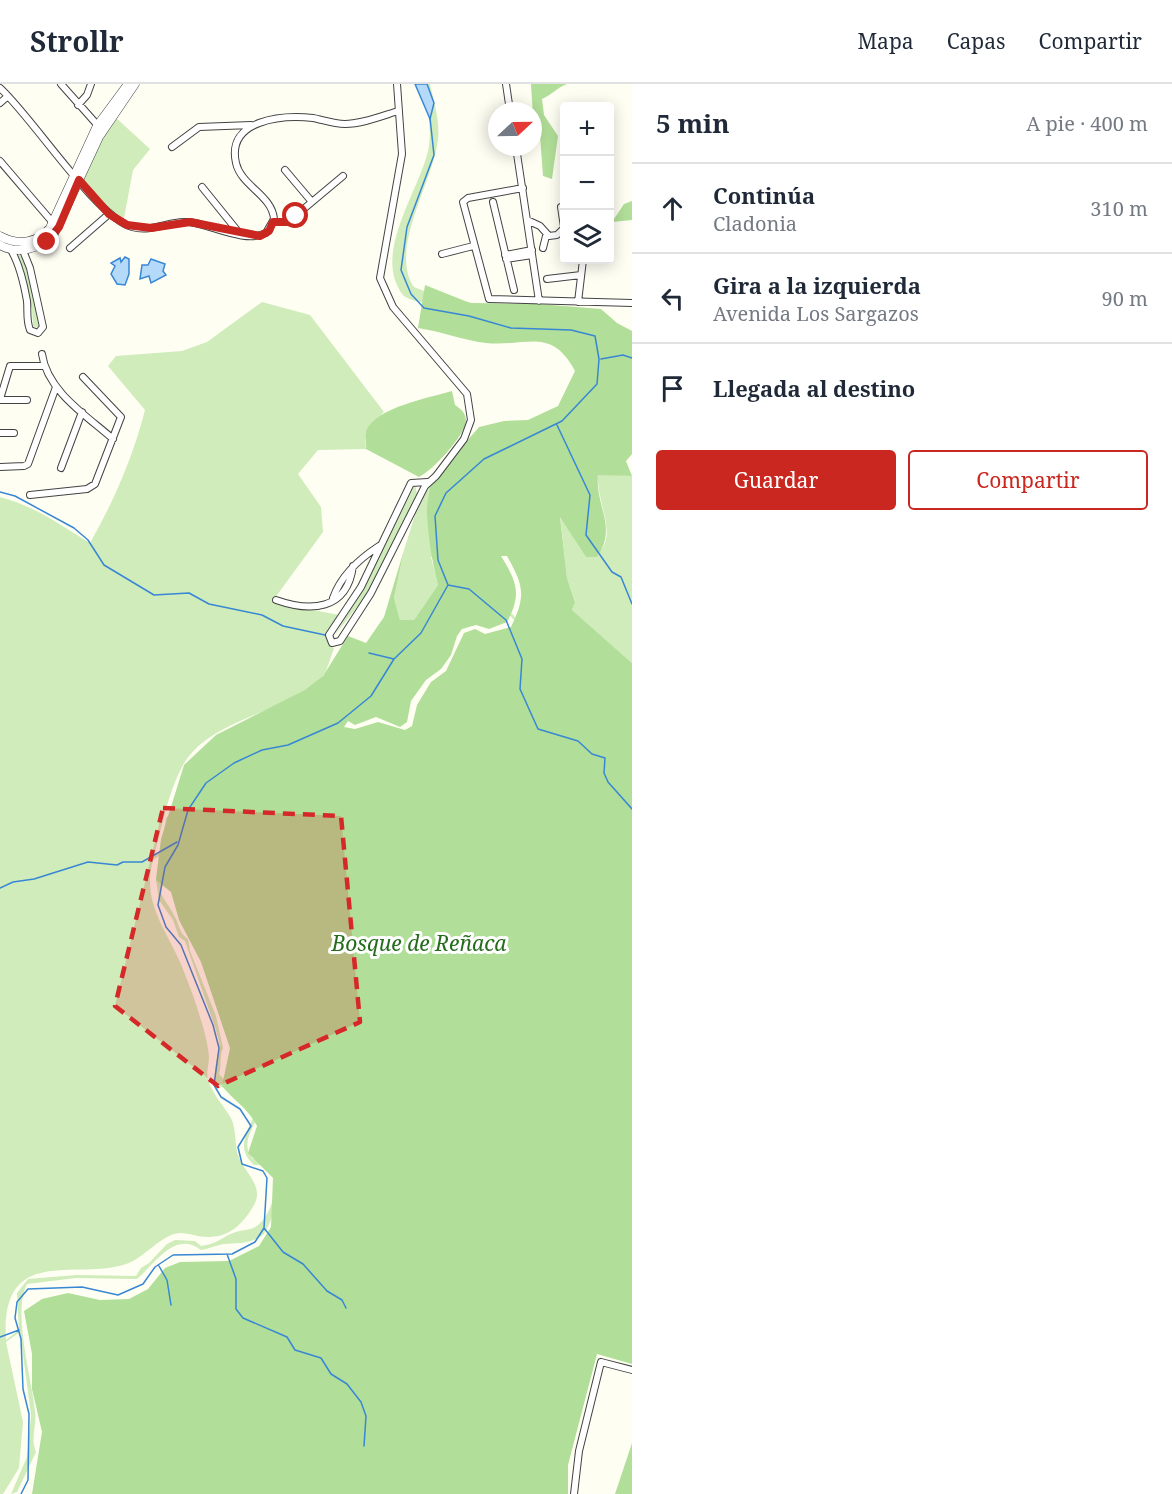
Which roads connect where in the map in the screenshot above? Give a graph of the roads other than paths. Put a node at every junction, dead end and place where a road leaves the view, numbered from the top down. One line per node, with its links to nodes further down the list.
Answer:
1 (62, 84): 11 (street)
2 (91, 84): 11 (street)
3 (128, 84): 14 (street)
4 (135, 84): 14 (street)
5 (397, 84): 12 (street)
6 (506, 84): 9 (street)
7 (0, 88): 8 (street)
8 (8, 96): 10 (street); 19 (street)
9 (509, 102)
10 (0, 103)
11 (78, 105): 14 (street)
12 (399, 111): 13 (street); 65 (street)
13 (252, 125): 15 (street); 27 (street)
14 (100, 128): 19 (street)
15 (172, 147)
16 (518, 156): 22 (street)
17 (0, 160): 28 (street)
18 (285, 170): 23 (street)
19 (77, 177): 25 (street); 28 (street)
20 (343, 177): 23 (street)
21 (201, 187): 30 (street)
22 (523, 188): 26 (street); 35 (street)
23 (312, 202): 27 (street)
24 (493, 202): 42 (street)
25 (109, 214): 30 (street); 36 (street)
26 (527, 220): 32 (street); 40 (street)
27 (273, 222): 30 (street)
28 (56, 225): 33 (street); 38 (street)
29 (560, 232): 32 (street)
30 (240, 234)
31 (0, 236): 33 (street)
32 (546, 236): 37 (street)
33 (17, 242): 38 (street)
34 (0, 245): 39 (street)
35 (473, 246): 41 (street); 49 (street)
36 (70, 248)
37 (543, 248)
38 (24, 249): 39 (street); 45 (street)
39 (11, 250): 44 (street)
40 (532, 253): 42 (street); 49 (street)
41 (442, 254)
42 (506, 257): 48 (street)
43 (582, 264): 46 (street)
44 (19, 268): 45 (street); 45 (street)
45 (30, 268)
46 (581, 275): 47 (street); 50 (street)
47 (547, 279)
48 (514, 290)
49 (539, 301): 50 (street)
50 (578, 302): 51 (street)
51 (632, 303)
52 (42, 354): 53 (street)
53 (44, 366): 55 (street); 56 (street)
54 (83, 377): 61 (street)
55 (56, 387): 58 (street); 62 (street)
56 (0, 399): 57 (street)
57 (27, 400)
58 (82, 411): 61 (street); 63 (street)
59 (0, 433): 60 (street)
60 (14, 433)
61 (113, 439): 67 (street)
62 (0, 467)
63 (61, 468)
64 (416, 481): 65 (street); 66 (street); 68 (street)
65 (428, 482): 66 (street)
66 (421, 492): 70 (street)
67 (30, 495)
68 (380, 546): 69 (street); 70 (street)
69 (366, 555): 70 (street); 71 (street)
70 (371, 565)
71 (276, 600)
72 (632, 1370): 73 (street)
73 (574, 1494)

